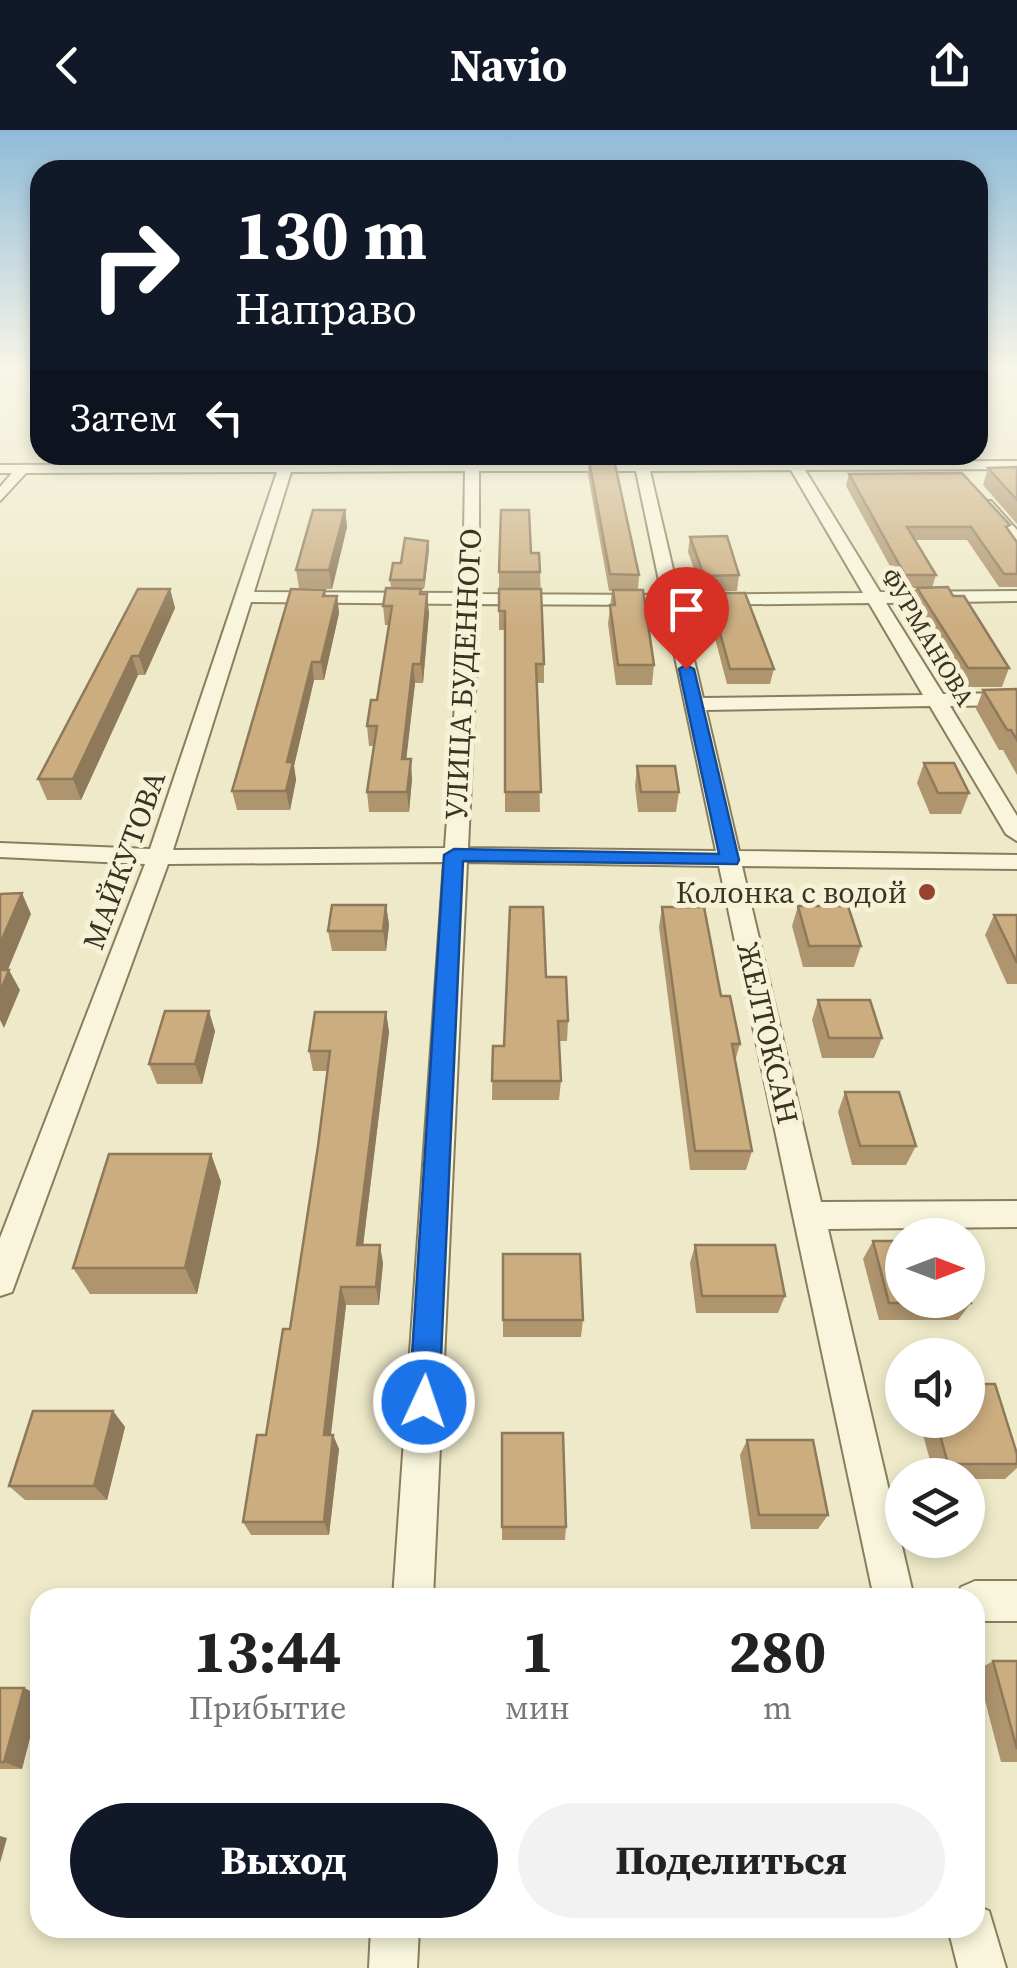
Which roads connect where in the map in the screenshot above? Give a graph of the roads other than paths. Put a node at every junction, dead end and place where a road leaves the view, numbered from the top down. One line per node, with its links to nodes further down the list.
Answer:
1 (136, 465): 8 (street)
2 (286, 465): 16 (street, МАЙКУТОВА)
3 (393, 465): 9 (street)
4 (953, 465): 5 (street); 6 (street); 11 (street)
5 (1017, 466)
6 (796, 467): 10 (street); 17 (street, ФУРМАНОВА)
7 (0, 468): 8 (street)
8 (23, 468): 13 (street)
9 (472, 468): 10 (street); 18 (street, УЛИЦА БУДЕННОГО)
10 (642, 468): 19 (street, ЖЕЛТОКСАН)
11 (966, 480)
12 (978, 495): 14 (street)
13 (0, 497)
14 (1017, 540)
15 (1017, 596): 17 (street)
16 (244, 597): 18 (street); 26 (street, МАЙКУТОВА)
17 (875, 598): 19 (street); 21 (street, ФУРМАНОВА)
18 (471, 600): 19 (street); 25 (street, УЛИЦА БУДЕННОГО)
19 (672, 600): 22 (street, ЖЕЛТОКСАН)
20 (1017, 699): 21 (street)
21 (938, 701): 22 (street); 23 (street, ФУРМАНОВА)
22 (693, 704): 27 (street, ЖЕЛТОКСАН)
23 (1017, 834)
24 (0, 850): 26 (street)
25 (454, 855): 26 (street); 27 (street); 32 (street, УЛИЦА БУДЕННОГО)
26 (159, 857): 31 (street, МАЙКУТОВА)
27 (730, 860): 28 (street); 30 (street, ЖЕЛТОКСАН)
28 (1017, 862)
29 (1017, 1214): 30 (street)
30 (809, 1216): 33 (street, ЖЕЛТОКСАН)
31 (0, 1281)
32 (414, 1588)
33 (892, 1588)
34 (985, 1601): 35 (street)
35 (1017, 1602)
36 (395, 1938): 38 (street)
37 (974, 1938): 39 (street)
38 (393, 1968)
39 (982, 1968)

